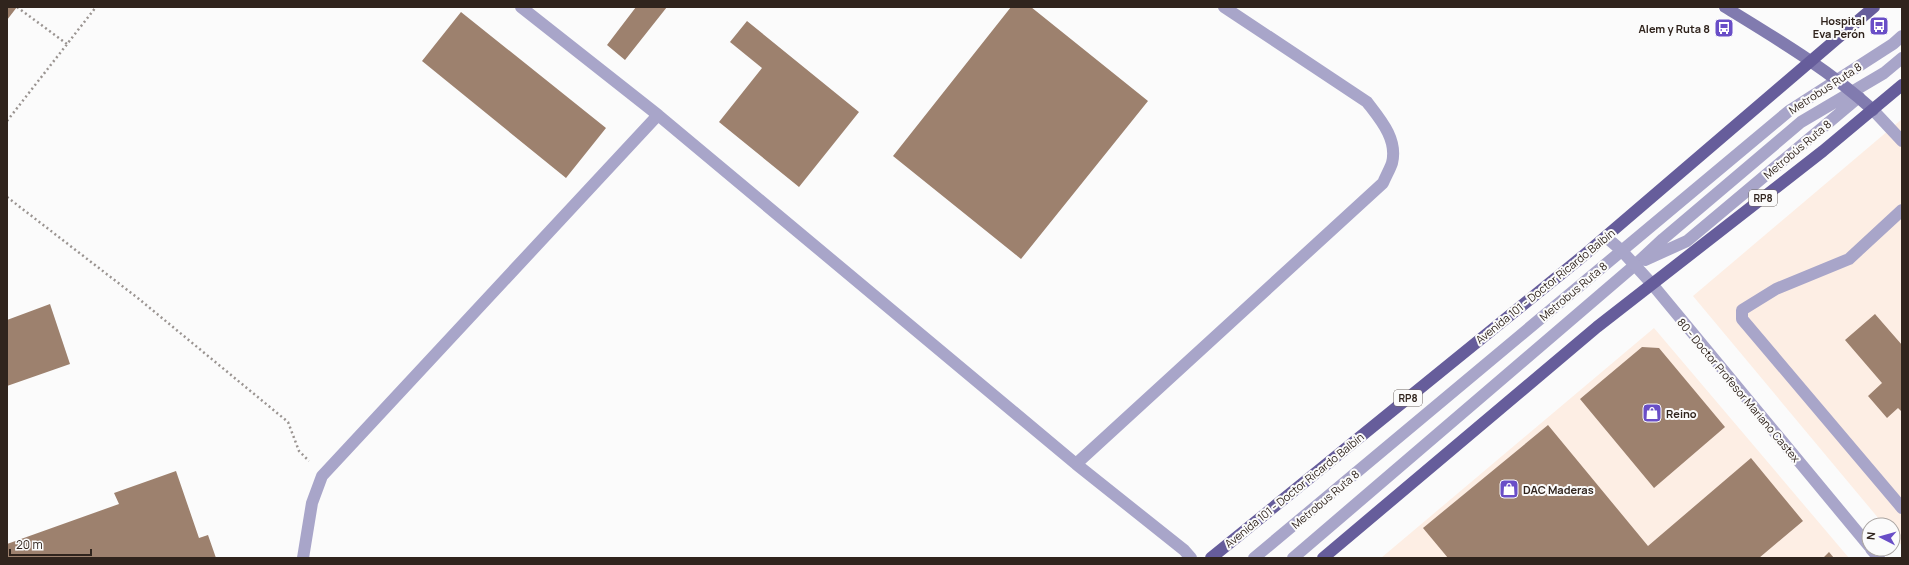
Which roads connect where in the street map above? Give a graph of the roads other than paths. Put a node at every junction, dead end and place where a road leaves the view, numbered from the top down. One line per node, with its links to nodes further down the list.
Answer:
1 (521, 7): 12 (street)
2 (1224, 7): 19 (street)
3 (1725, 7): 7 (street)
4 (1874, 7): 7 (main road, Avenida 101 - Doctor Ricardo Balbín / RP8)
5 (1902, 36): 8 (street, Metrobus Ruta 8)
6 (1902, 58): 10 (street, Metrobus Ruta 8)
7 (1811, 60): 8 (street); 15 (main road, Avenida 101 - Doctor Ricardo Balbín / RP8)
8 (1838, 80): 10 (street); 16 (street, Metrobus Ruta 8)
9 (1902, 85): 11 (main road, RP8)
10 (1855, 94): 11 (street); 17 (street, Metrobus Ruta 8); 17 (street, Metrobús Ruta 8)
11 (1873, 110): 13 (street); 18 (main road, RP8)
12 (658, 115): 19 (street); 22 (street)
13 (1902, 141)
14 (1902, 210): 20 (street)
15 (1606, 237): 16 (street, 80 - Doctor Profesor Mariano Castex); 24 (main road, Avenida 101 - Doctor Ricardo Balbín / RP8)
16 (1621, 250): 17 (street, 80 - Doctor Profesor Mariano Castex); 25 (street, Metrobus Ruta 8)
17 (1635, 265): 18 (street, 80 - Doctor Profesor Mariano Castex); 26 (street, Metrobus Ruta 8)
18 (1652, 284): 21 (street, 80 - Doctor Profesor Mariano Castex); 27 (main road, RP8)
19 (1076, 464): 23 (street)
20 (1902, 508)
21 (1861, 536)
22 (303, 558)
23 (1191, 558)
24 (1211, 558)
25 (1254, 558)
26 (1293, 558)
27 (1323, 558)

